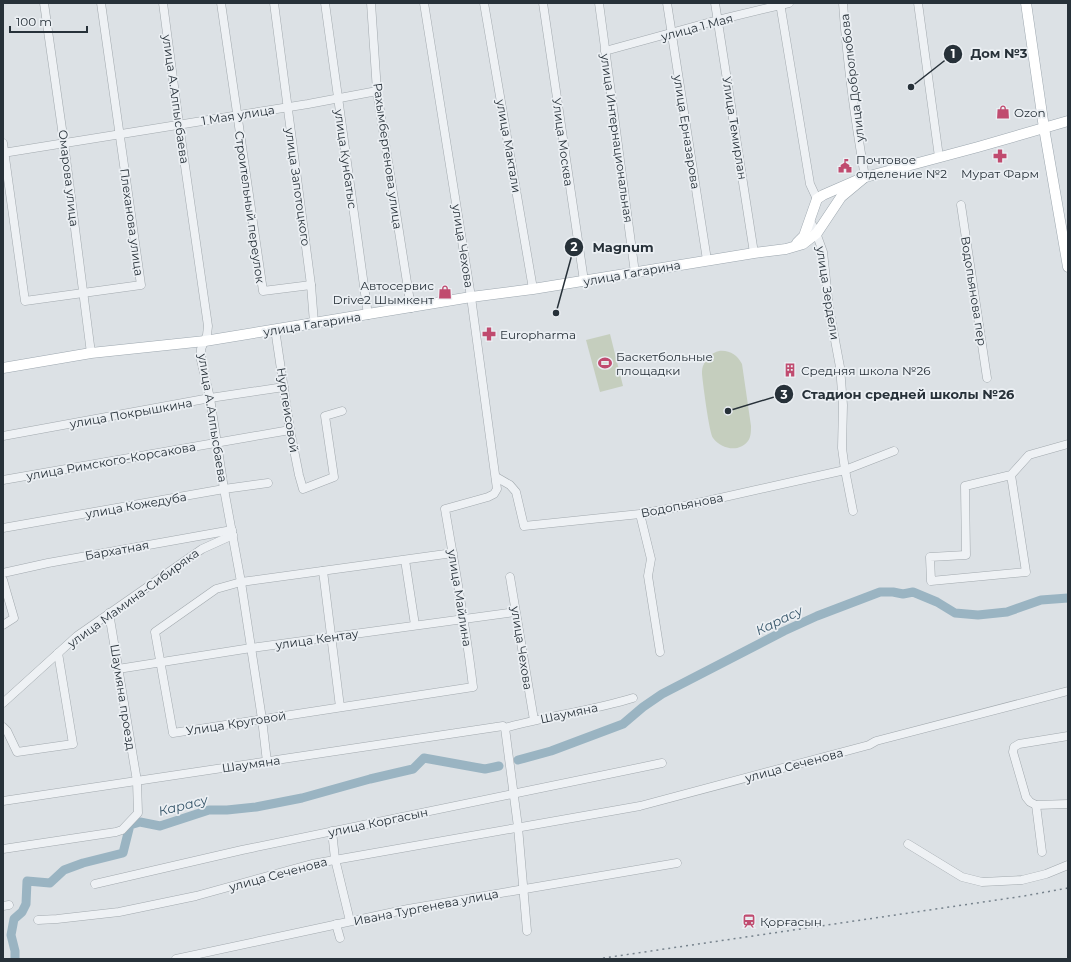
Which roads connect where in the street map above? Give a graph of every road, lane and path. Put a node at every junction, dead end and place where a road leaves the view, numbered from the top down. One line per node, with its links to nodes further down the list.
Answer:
1 (44, 3): 31 (street, Омарова улица)
2 (101, 3): 29 (street, Плеханова улица)
3 (163, 3): 27 (street, улица А.Алпысбаева)
4 (221, 3): 25 (street, Строительный переулок)
5 (274, 3): 24 (street, улица Запотоцкого)
6 (325, 3): 23 (street, улица Кунбатыс)
7 (371, 3): 22 (street, Рахымбергенова улица)
8 (424, 3): 51 (street, улица Чехова)
9 (484, 3): 49 (street, улица Мактали)
10 (543, 3): 47 (street, Улица Москва)
11 (599, 3): 21 (street, улица Интернациональная)
12 (666, 3): 20 (street, улица Ерназарова)
13 (715, 3): 19 (street, Улица Темирлан)
14 (789, 3): 18 (street, улица 1 Мая)
15 (843, 3): 34 (street, улица Добролюбова)
16 (918, 3): 33 (street)
17 (1026, 3): 28 (main road)
18 (781, 4): 19 (street, улица 1 Мая); 36 (street)
19 (718, 20): 20 (street, улица 1 Мая); 43 (street, Улица Темирлан)
20 (671, 33): 21 (street, улица 1 Мая); 44 (street, улица Ерназарова)
21 (605, 52): 46 (street, улица Интернациональная)
22 (377, 91): 23 (street, 1 Мая улица); 52 (street, Рахымбергенова улица)
23 (338, 98): 24 (street, 1 Мая улица); 53 (street, улица Кунбатыс)
24 (287, 108): 25 (street, 1 Мая улица); 48 (street, улица Запотоцкого)
25 (237, 115): 27 (street, 1 Мая улица); 48 (street, Строительный переулок)
26 (1068, 121): 28 (main road, улица Гагарина)
27 (179, 124): 29 (street, 1 Мая улица); 56 (street, улица А.Алпысбаева)
28 (1044, 128): 33 (main road, улица Гагарина); 45 (main road)
29 (119, 134): 31 (street, 1 Мая улица); 50 (street, Плеханова улица)
30 (3, 143): 32 (street, Плеханова улица)
31 (64, 143): 32 (street, 1 Мая улица); 50 (street, Омарова улица)
32 (4, 152): 50 (street, Плеханова улица)
33 (939, 157): 34 (main road, улица Гагарина)
34 (865, 178): 35 (main road, улица Гагарина)
35 (839, 193): 36 (main road, улица Гагарина); 39 (main road, улица Гагарина)
36 (817, 199): 38 (main road, улица Гагарина)
37 (961, 205): 59 (street, Водопьянова пер)
38 (814, 209): 39 (main road); 40 (main road, улица Гагарина)
39 (827, 218): 41 (main road, улица Гагарина)
40 (810, 221): 41 (street, улица Зердели); 42 (main road, улица Гагарина)
41 (817, 233): 42 (main road, улица Гагарина); 68 (street, улица Зердели)
42 (786, 249): 43 (main road, улица Гагарина)
43 (754, 253): 44 (main road, улица Гагарина)
44 (707, 260): 46 (main road, улица Гагарина)
45 (1068, 264)
46 (635, 273): 47 (main road, улица Гагарина)
47 (584, 281): 49 (main road, улица Гагарина)
48 (311, 285): 54 (street, улица Запотоцкого)
49 (533, 289): 51 (main road, улица Гагарина)
50 (83, 292): 57 (street, Омарова улица)
51 (471, 297): 52 (main road, улица Гагарина); 70 (street, улица Чехова)
52 (411, 308): 53 (main road, улица Гагарина)
53 (368, 315): 54 (main road, улица Гагарина)
54 (314, 323): 55 (main road, улица Гагарина)
55 (275, 329): 56 (main road, улица Гагарина); 60 (street, Нурпеисовой)
56 (205, 341): 57 (main road, улица Гагарина); 61 (street, улица А.Алпысбаева)
57 (91, 353): 58 (main road, улица Гагарина)
58 (3, 368)
59 (987, 378)
60 (284, 387): 61 (street, улица Покрышкина); 63 (street, Нурпеисовой)
61 (210, 398): 64 (street, улица Покрышкина); 65 (street, улица А.Алпысбаева)
62 (342, 410): 63 (street, Нурпеисовой)
63 (290, 430): 65 (street, улица Римского-Корсакова)
64 (3, 436)
65 (217, 443): 71 (street, улица Римского-Корсакова); 73 (street, улица А.Алпысбаева)
66 (1068, 444): 69 (street)
67 (894, 451): 68 (street, Водопьянова)
68 (845, 470): 75 (street, улица Зердели); 76 (street, Водопьянова)
69 (1011, 474): 69 (street)
70 (496, 477): 74 (street, улица Чехова); 76 (street, Водопьянова)
71 (3, 480)
72 (268, 483): 73 (street, улица Кожедуба)
73 (224, 489): 77 (street, улица Кожедуба); 78 (street, улица А.Алпысбаева)
74 (445, 508): 79 (street, улица Майлина)
75 (853, 511)
76 (640, 514): 93 (street)
77 (3, 528)
78 (232, 532): 82 (street, Бархатная); 85 (street, улица А.Алпысбаева); 87 (street, улица Мамина-Сибиряка)
79 (453, 553): 80 (street, Улица Круговой); 88 (street, улица Майлина)
80 (405, 560): 81 (street, Улица Круговой); 90 (street)
81 (323, 571): 85 (street, Улица Круговой); 91 (street)
82 (3, 573)
83 (510, 577): 86 (street, улица Чехова)
84 (3, 580): 89 (street)
85 (241, 582): 92 (street, улица А.Алпысбаева); 95 (street, Улица Круговой)
86 (516, 612): 88 (street, улица Кентау); 103 (street, улица Чехова)
87 (109, 614): 94 (street, улица Мамина-Сибиряка); 96 (street, Шаумяна проезд)
88 (464, 618): 90 (street, улица Кентау); 97 (street, улица Майлина)
89 (3, 625)
90 (415, 625): 91 (street, улица Кентау)
91 (331, 638): 92 (street, улица Кентау); 101 (street)
92 (251, 648): 95 (street, улица Кентау); 102 (street, улица А.Алпысбаева)
93 (660, 652)
94 (58, 653): 100 (street, улица Мамина-Сибиряка); 104 (street)
95 (160, 662): 96 (street, улица Кентау); 102 (street, Улица Круговой)
96 (118, 669): 109 (street, Шаумяна проезд)
97 (473, 687): 101 (street, Улица Круговой)
98 (1068, 691): 114 (street, улица Сеченова)
99 (633, 698): 103 (street, Шаумяна)
100 (3, 703)
101 (340, 707): 102 (street, Улица Круговой)
102 (262, 719): 107 (street, улица А.Алпысбаева)
103 (534, 720): 105 (street, Шаумяна)
104 (3, 727)
105 (502, 727): 107 (street, Шаумяна); 110 (street)
106 (1068, 736): 113 (street)
107 (267, 762): 109 (street, Шаумяна)
108 (662, 763): 110 (street, улица Коргасын)
109 (137, 781): 111 (street, Шаумяна); 117 (street, Шаумяна проезд)
110 (514, 794): 114 (street); 115 (street, улица Коргасын)
111 (3, 801)
112 (1068, 804): 113 (street)
113 (1036, 805): 118 (street)
114 (518, 827): 119 (street, улица Сеченова); 123 (street)
115 (332, 832): 119 (street); 122 (street, улица Коргасын)
116 (908, 844): 121 (street)
117 (3, 849)
118 (1042, 852)
119 (335, 859): 124 (street, улица Сеченова); 125 (street)
120 (677, 863): 123 (street, Ивана Тургенева улица)
121 (1068, 865)
122 (95, 884)
123 (523, 888): 125 (street, Ивана Тургенева улица); 127 (street)
124 (38, 920)
125 (350, 921): 126 (street, Ивана Тургенева улица)
126 (336, 924): 128 (street); 129 (street, Ивана Тургенева улица)
127 (527, 931)
128 (340, 938)
129 (176, 959)

